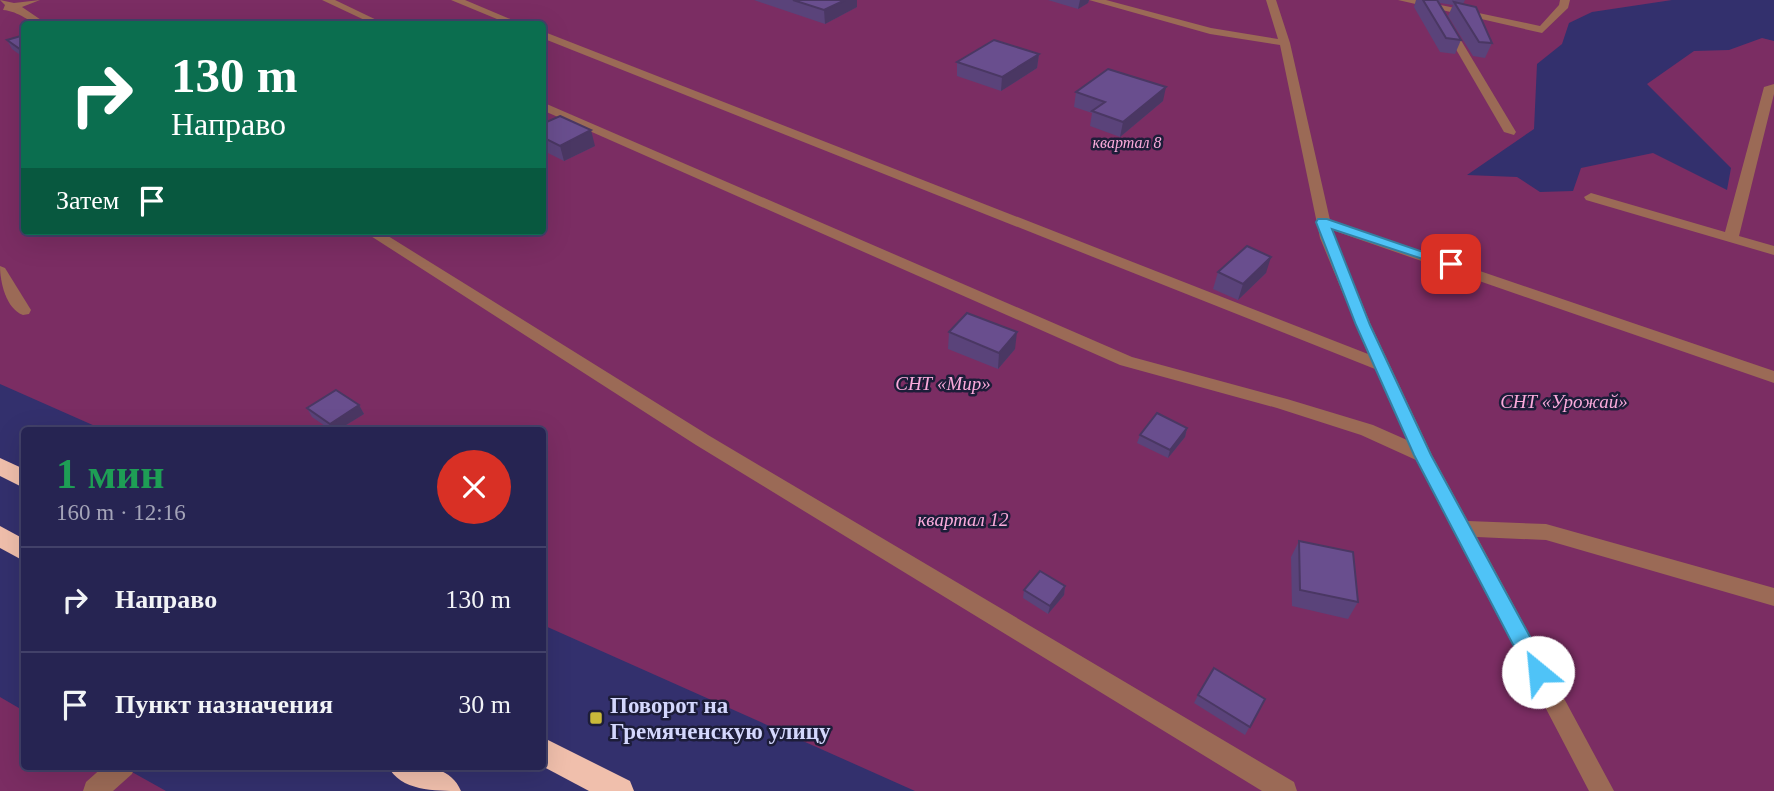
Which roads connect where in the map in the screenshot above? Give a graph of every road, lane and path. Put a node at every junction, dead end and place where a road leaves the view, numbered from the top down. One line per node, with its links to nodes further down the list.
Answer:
1 (3, 0): 10 (street)
2 (35, 0): 10 (street)
3 (327, 0): 13 (street)
4 (456, 0): 14 (street)
5 (1094, 0): 16 (street)
6 (1271, 0): 16 (street)
7 (1403, 0): 9 (street)
8 (1565, 0): 9 (street)
9 (1434, 4): 19 (street)
10 (13, 6): 11 (street); 12 (street)
11 (0, 10)
12 (37, 21)
13 (373, 21)
14 (509, 21)
15 (546, 36): 27 (street)
16 (1285, 43): 21 (street)
17 (1774, 88): 23 (street)
18 (546, 107): 29 (street)
19 (1510, 132)
20 (1591, 197): 23 (street)
21 (1323, 222): 27 (street); 28 (street)
22 (376, 235): 42 (street)
23 (1731, 239): 24 (street)
24 (1774, 251)
25 (0, 271): 26 (street)
26 (23, 310)
27 (1383, 366): 29 (street)
28 (1774, 377)
29 (1423, 455): 32 (street)
30 (0, 466): 31 (highway)
31 (21, 477)
32 (1463, 530): 35 (street); 43 (street)
33 (0, 536): 34 (highway)
34 (21, 549)
35 (1774, 597)
36 (546, 753): 41 (highway)
37 (119, 770): 39 (street)
38 (408, 770): 40 (highway)
39 (95, 791)
40 (446, 791)
41 (619, 791)
42 (1285, 791)
43 (1602, 791)

